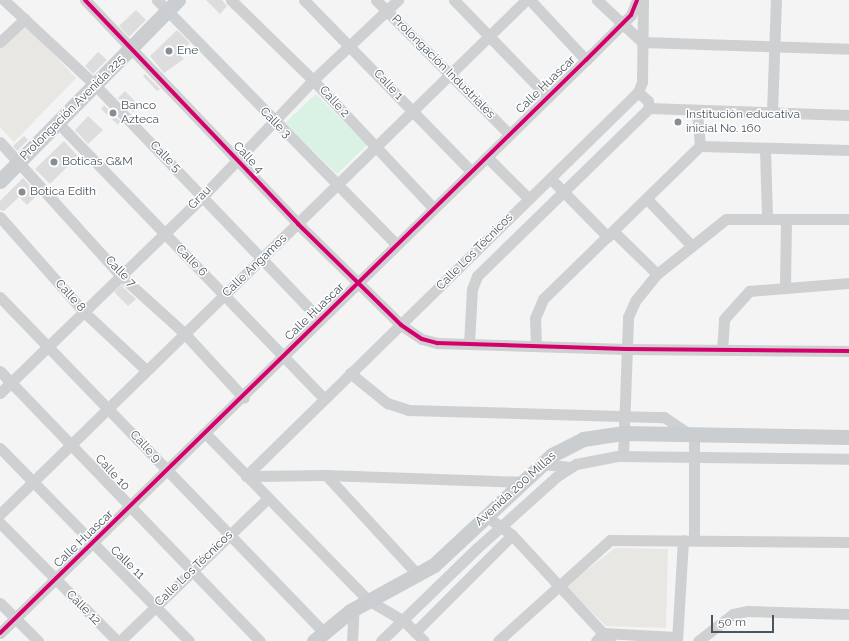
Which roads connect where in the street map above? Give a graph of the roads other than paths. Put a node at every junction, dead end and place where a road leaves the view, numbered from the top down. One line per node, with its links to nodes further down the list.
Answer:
1 (4, 0): 16 (street, Calle 5)
2 (85, 0): 23 (street, Calle 4)
3 (231, 0): 27 (street, Calle 2)
4 (304, 0): 21 (street, Calle 1)
5 (376, 0): 15 (street, Prolongación Industriales)
6 (398, 0): 15 (street, Grau)
7 (454, 0): 18 (street)
8 (526, 0): 18 (street, Calle Angamos)
9 (530, 0): 25 (street)
10 (597, 0): 17 (street)
11 (637, 0): 17 (street, Calle Huascar)
12 (643, 0): 20 (street)
13 (776, 0): 22 (street)
14 (167, 4): 23 (main road, Prolongación Avenida 225); 36 (street, Calle 3)
15 (387, 11): 21 (street, Grau); 26 (street, Prolongación Industriales)
16 (25, 19): 19 (street); 28 (street, Calle 5)
17 (621, 25): 20 (street); 25 (street, Calle Huascar)
18 (490, 36): 26 (street, Calle Angamos); 30 (street)
19 (0, 42)
20 (642, 42): 22 (street); 29 (street)
21 (351, 46): 27 (street, Grau); 32 (street, Calle 1)
22 (775, 46): 24 (street); 34 (street)
23 (132, 48): 28 (main road, Prolongación Avenida 225); 45 (street, Calle 4)
24 (849, 49)
25 (586, 60): 30 (street, Calle Huascar)
26 (451, 74): 32 (street, Calle Angamos); 38 (street, Prolongación Industriales)
27 (313, 80): 36 (street, Grau); 41 (street, Calle 2)
28 (95, 85): 37 (main road, Prolongación Avenida 225); 52 (street, Calle 5)
29 (638, 92): 31 (street); 48 (street, Calle Los Técnicos)
30 (548, 98): 38 (street, Calle Huascar)
31 (649, 108): 33 (street); 51 (street)
32 (413, 112): 41 (street, Calle Angamos); 47 (street, Calle 1)
33 (697, 112): 34 (street); 40 (street)
34 (772, 112): 35 (street)
35 (849, 115)
36 (273, 121): 45 (street, Grau); 50 (street, Calle 3)
37 (58, 123): 46 (main road, Prolongación Avenida 225); 61 (street, Calle 6)
38 (509, 134): 44 (street, Calle Huascar)
39 (0, 142): 46 (street, Calle 7)
40 (700, 146): 42 (street); 54 (street)
41 (376, 148): 50 (street, Calle Angamos); 55 (street, Calle 2)
42 (765, 149): 43 (street); 57 (street)
43 (849, 150)
44 (487, 157): 47 (street, Calle Huascar); 53 (street)
45 (236, 160): 52 (street, Grau); 60 (street, Calle 4)
46 (19, 162): 49 (main road, Prolongación Avenida 225); 67 (street, Calle 7)
47 (471, 171): 55 (street, Calle Huascar)
48 (551, 179): 51 (street); 53 (street, Calle Los Técnicos)
49 (0, 181)
50 (337, 183): 60 (street, Calle Angamos); 63 (street, Calle 3)
51 (565, 193): 62 (street); 77 (street)
52 (203, 196): 61 (street, Grau); 65 (street, Calle 5)
53 (529, 199): 75 (street, Calle Los Técnicos)
54 (647, 199): 62 (street); 64 (street)
55 (433, 208): 63 (street, Calle Huascar)
56 (0, 217): 73 (street, Calle 8)
57 (767, 218): 58 (street); 64 (street)
58 (786, 219): 59 (street); 70 (street)
59 (849, 220)
60 (298, 224): 65 (street, Calle Angamos); 68 (street, Calle 4)
61 (165, 233): 67 (street, Grau); 71 (street, Calle 6)
62 (611, 234): 66 (street); 78 (street)
63 (396, 244): 68 (street, Calle Huascar)
64 (691, 245): 66 (street)
65 (262, 259): 71 (street, Calle Angamos); 74 (street, Calle 5)
66 (657, 274): 80 (street)
67 (121, 276): 73 (street, Grau); 76 (street, Calle 7)
68 (360, 283): 74 (street, Calle Huascar); 75 (street, Calle 4)
69 (849, 283): 70 (street)
70 (785, 286): 81 (street)
71 (224, 296): 76 (street, Calle Angamos); 83 (street, Calle 6)
72 (0, 297): 79 (street, Calle 9)
73 (84, 312): 79 (street, Grau); 84 (street, Calle 8)
74 (320, 320): 83 (street, Calle Huascar)
75 (401, 325): 77 (street, Calle 4); 86 (street, Calle Los Técnicos)
76 (184, 333): 84 (street, Calle Angamos); 89 (street, Calle 7)
77 (469, 344): 78 (street, Calle 4)
78 (536, 346): 80 (street, Calle 4)
79 (47, 347): 87 (street, Grau); 91 (street, Calle 9)
80 (626, 349): 81 (street, Calle 4); 92 (street)
81 (722, 350): 82 (street, Calle 4)
82 (849, 351)
83 (282, 358): 89 (street, Calle Huascar); 90 (street, Calle 6)
84 (146, 370): 91 (street, Calle Angamos)
85 (0, 371): 87 (street, Calle 10)
86 (350, 373): 90 (street, Calle Los Técnicos); 92 (street)
87 (11, 383): 88 (street, Grau); 97 (street, Calle 10)
88 (0, 393)
89 (244, 398): 95 (street, Calle Huascar)
90 (324, 398): 106 (street, Calle Los Técnicos)
91 (109, 408): 97 (street, Calle Angamos); 104 (street, Calle 9)
92 (624, 417): 93 (street); 94 (street)
93 (623, 433): 94 (main road, Avenida 200 Millas); 99 (street); 102 (main road, Avenida 200 Millas)
94 (691, 433): 96 (main road, Avenida 200 Millas); 100 (street)
95 (206, 434): 104 (street, Calle Huascar); 106 (street)
96 (849, 437)
97 (71, 444): 107 (street, Calle Angamos); 110 (street, Calle 10)
98 (0, 448): 107 (street, Calle 11)
99 (623, 456): 100 (street); 103 (street)
100 (694, 457): 101 (street); 118 (street)
101 (849, 459)
102 (542, 464): 103 (street); 108 (main road, Avenida 200 Millas)
103 (570, 467): 114 (street)
104 (168, 471): 110 (street, Calle Huascar); 115 (street, Calle 9)
105 (326, 475): 106 (street); 108 (street); 122 (street)
106 (246, 476): 109 (street)
107 (34, 482): 111 (street, Calle Angamos); 120 (street, Calle 11)
108 (522, 482): 112 (main road, Avenida 200 Millas)
109 (268, 498): 115 (street, Calle Los Técnicos); 125 (street)
110 (130, 508): 120 (street, Calle Huascar); 121 (street, Calle 10)
111 (0, 514)
112 (486, 516): 114 (street); 122 (main road, Avenida 200 Millas)
113 (0, 523): 123 (street, Calle 12)
114 (501, 526): 116 (street); 131 (street)
115 (230, 535): 121 (street, Calle Los Técnicos); 134 (street, Calle 9)
116 (512, 535): 124 (street); 132 (street)
117 (682, 540): 118 (street); 124 (street); 136 (street)
118 (694, 540): 119 (street)
119 (849, 542)
120 (94, 544): 123 (street, Calle Huascar); 127 (street, Calle 11)
121 (192, 571): 127 (street, Calle Los Técnicos); 141 (street, Calle 10)
122 (419, 576): 125 (main road, Avenida 200 Millas)
123 (55, 581): 130 (street, Calle Huascar); 138 (street, Calle 12)
124 (556, 584): 135 (street); 145 (street)
125 (368, 600): 128 (main road, Avenida 200 Millas); 131 (street)
126 (0, 603): 130 (street)
127 (157, 606): 139 (street, Calle Los Técnicos); 140 (street, Calle 11)
128 (354, 608): 134 (main road, Avenida 200 Millas); 142 (street)
129 (849, 614): 146 (street)
130 (15, 618): 133 (street, Calle Huascar); 137 (street)
131 (404, 621): 132 (street); 143 (street)
132 (415, 632): 144 (street)
133 (0, 633)
134 (319, 636)
135 (603, 638): 136 (street)
136 (676, 639)
137 (38, 641)
138 (117, 641)
139 (120, 641)
140 (189, 641)
141 (260, 641)
142 (352, 641)
143 (381, 641)
144 (424, 641)
145 (498, 641)
146 (698, 641)

